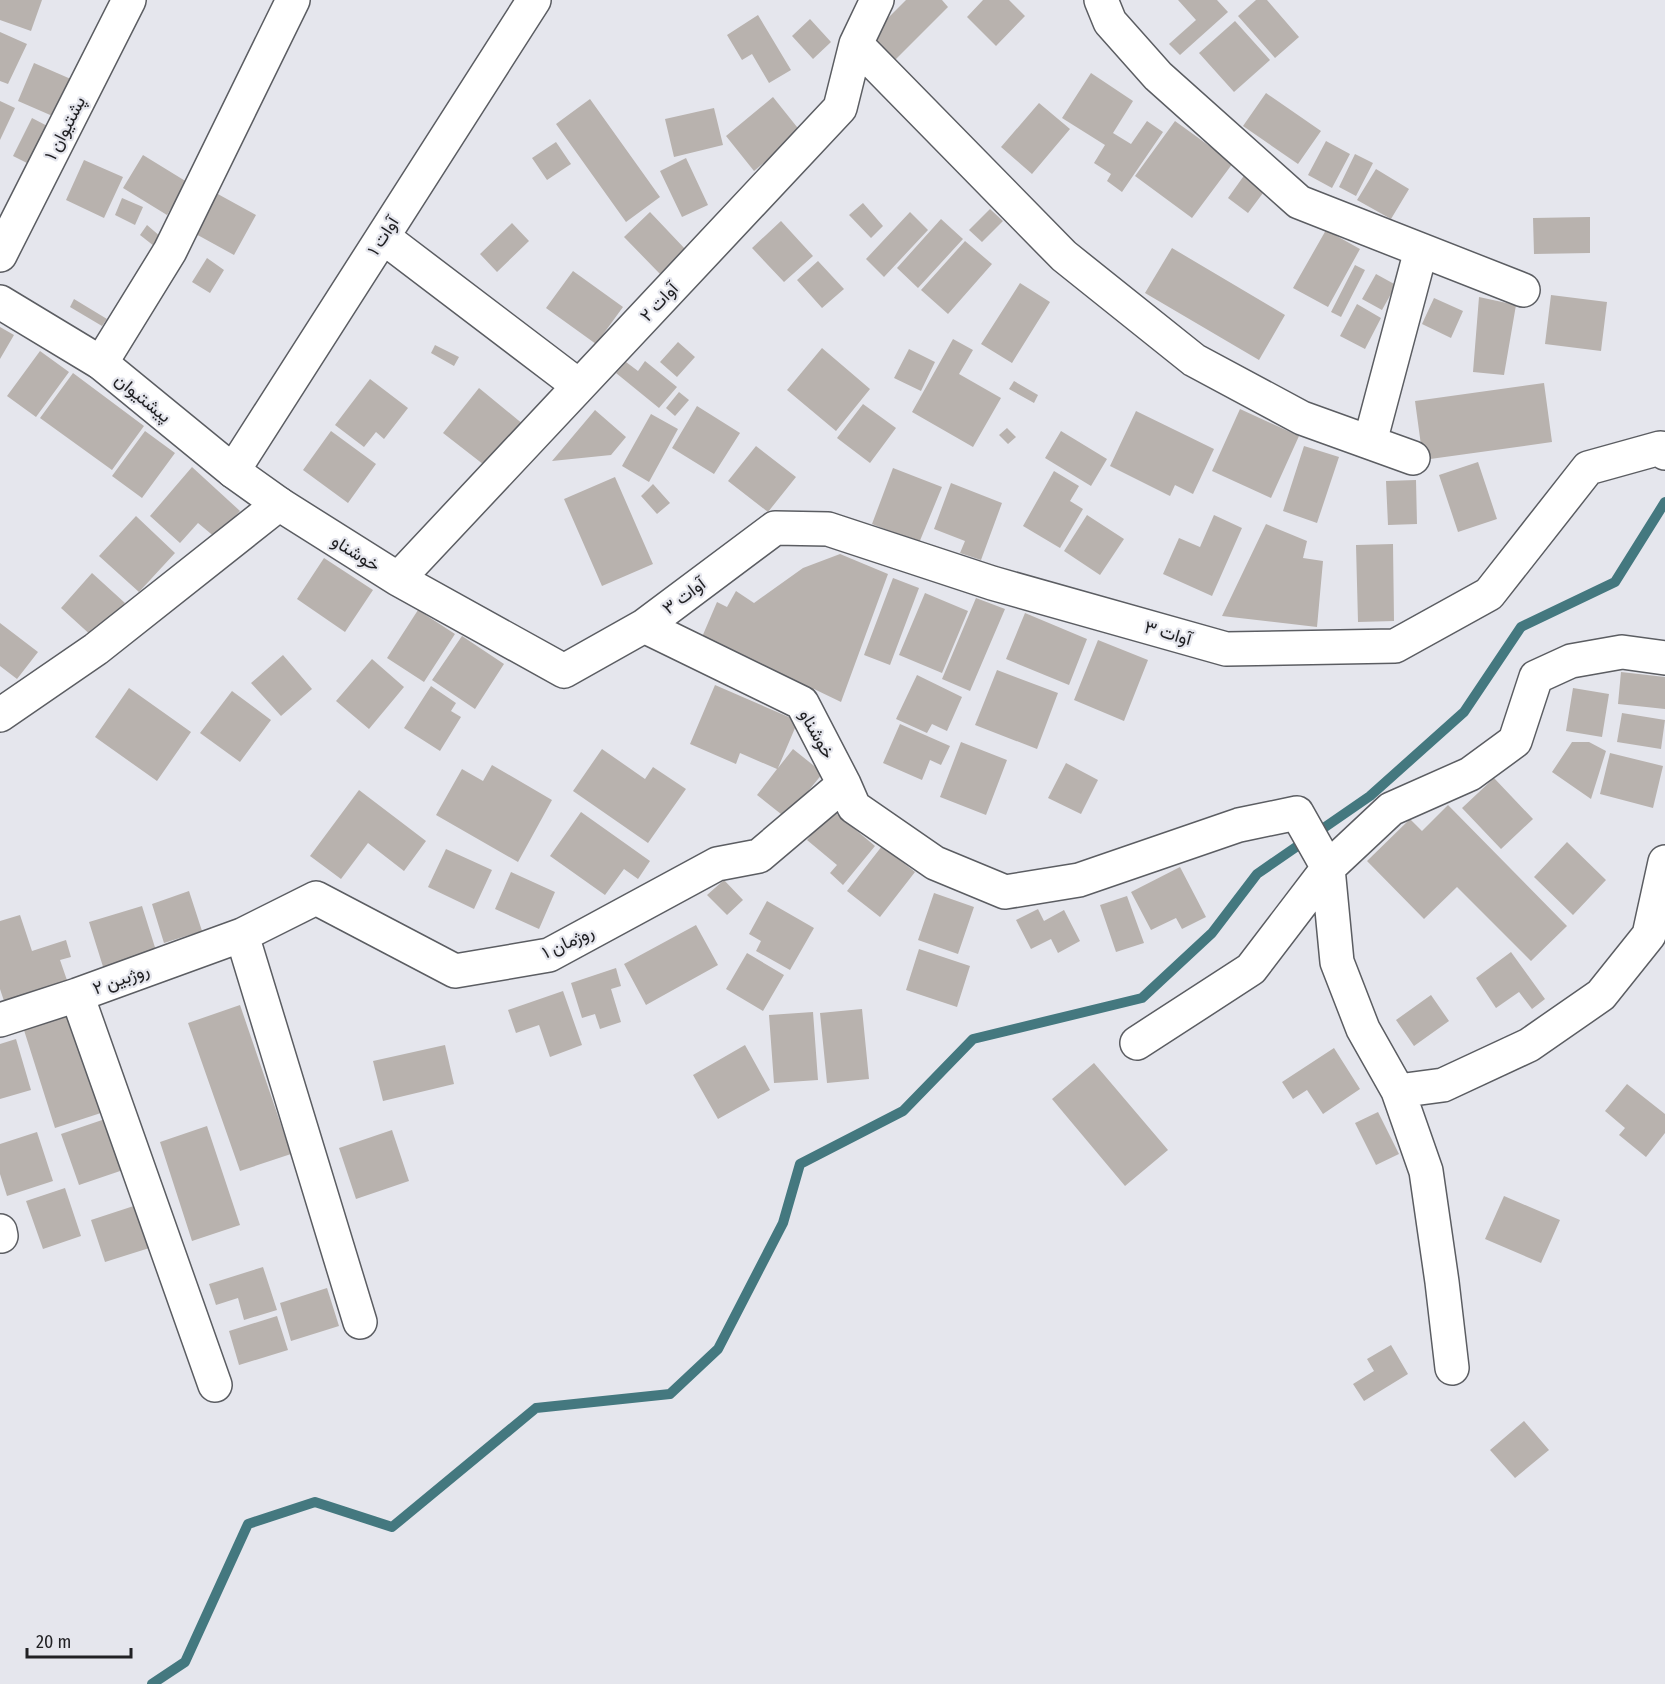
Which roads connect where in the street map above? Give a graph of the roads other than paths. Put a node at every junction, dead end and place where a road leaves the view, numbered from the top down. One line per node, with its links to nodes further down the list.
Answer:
1 (129, 0): 9 (street, پشتیوان ۱)
2 (293, 0): 12 (street)
3 (534, 0): 7 (street, آوات ۱)
4 (877, 0): 6 (street, آوات ۲)
5 (1101, 0): 8 (street)
6 (856, 44): 13 (street, آوات ۲); 14 (street)
7 (382, 237): 13 (street); 17 (street, آوات ۱)
8 (1421, 250): 10 (street); 14 (street)
9 (0, 255)
10 (1523, 290)
11 (0, 302): 12 (street, پیشتیوان)
12 (101, 363): 17 (street, پیشتیوان)
13 (579, 387): 19 (street, آوات ۲)
14 (1370, 442): 16 (street)
15 (1662, 451): 20 (street, آوات ۳)
16 (1413, 458)
17 (233, 471): 18 (street, پیشتیوان)
18 (279, 504): 19 (street, خوشناو); 22 (street)
19 (398, 579): 20 (street, خوشناو)
20 (644, 626): 23 (street, خوشناو)
21 (1665, 658): 25 (street)
22 (0, 715)
23 (844, 784): 25 (street, خوشناو); 26 (street, روژمان ۱)
24 (1665, 862): 27 (street)
25 (1328, 868): 30 (street); 31 (street)
26 (242, 935): 28 (street, روژبین ۲); 32 (street)
27 (1657, 938): 31 (street)
28 (77, 995): 29 (street, روژبین ۲); 34 (street)
29 (0, 1020)
30 (1137, 1043)
31 (1398, 1091): 33 (street)
32 (360, 1322)
33 (1452, 1368)
34 (215, 1385)

